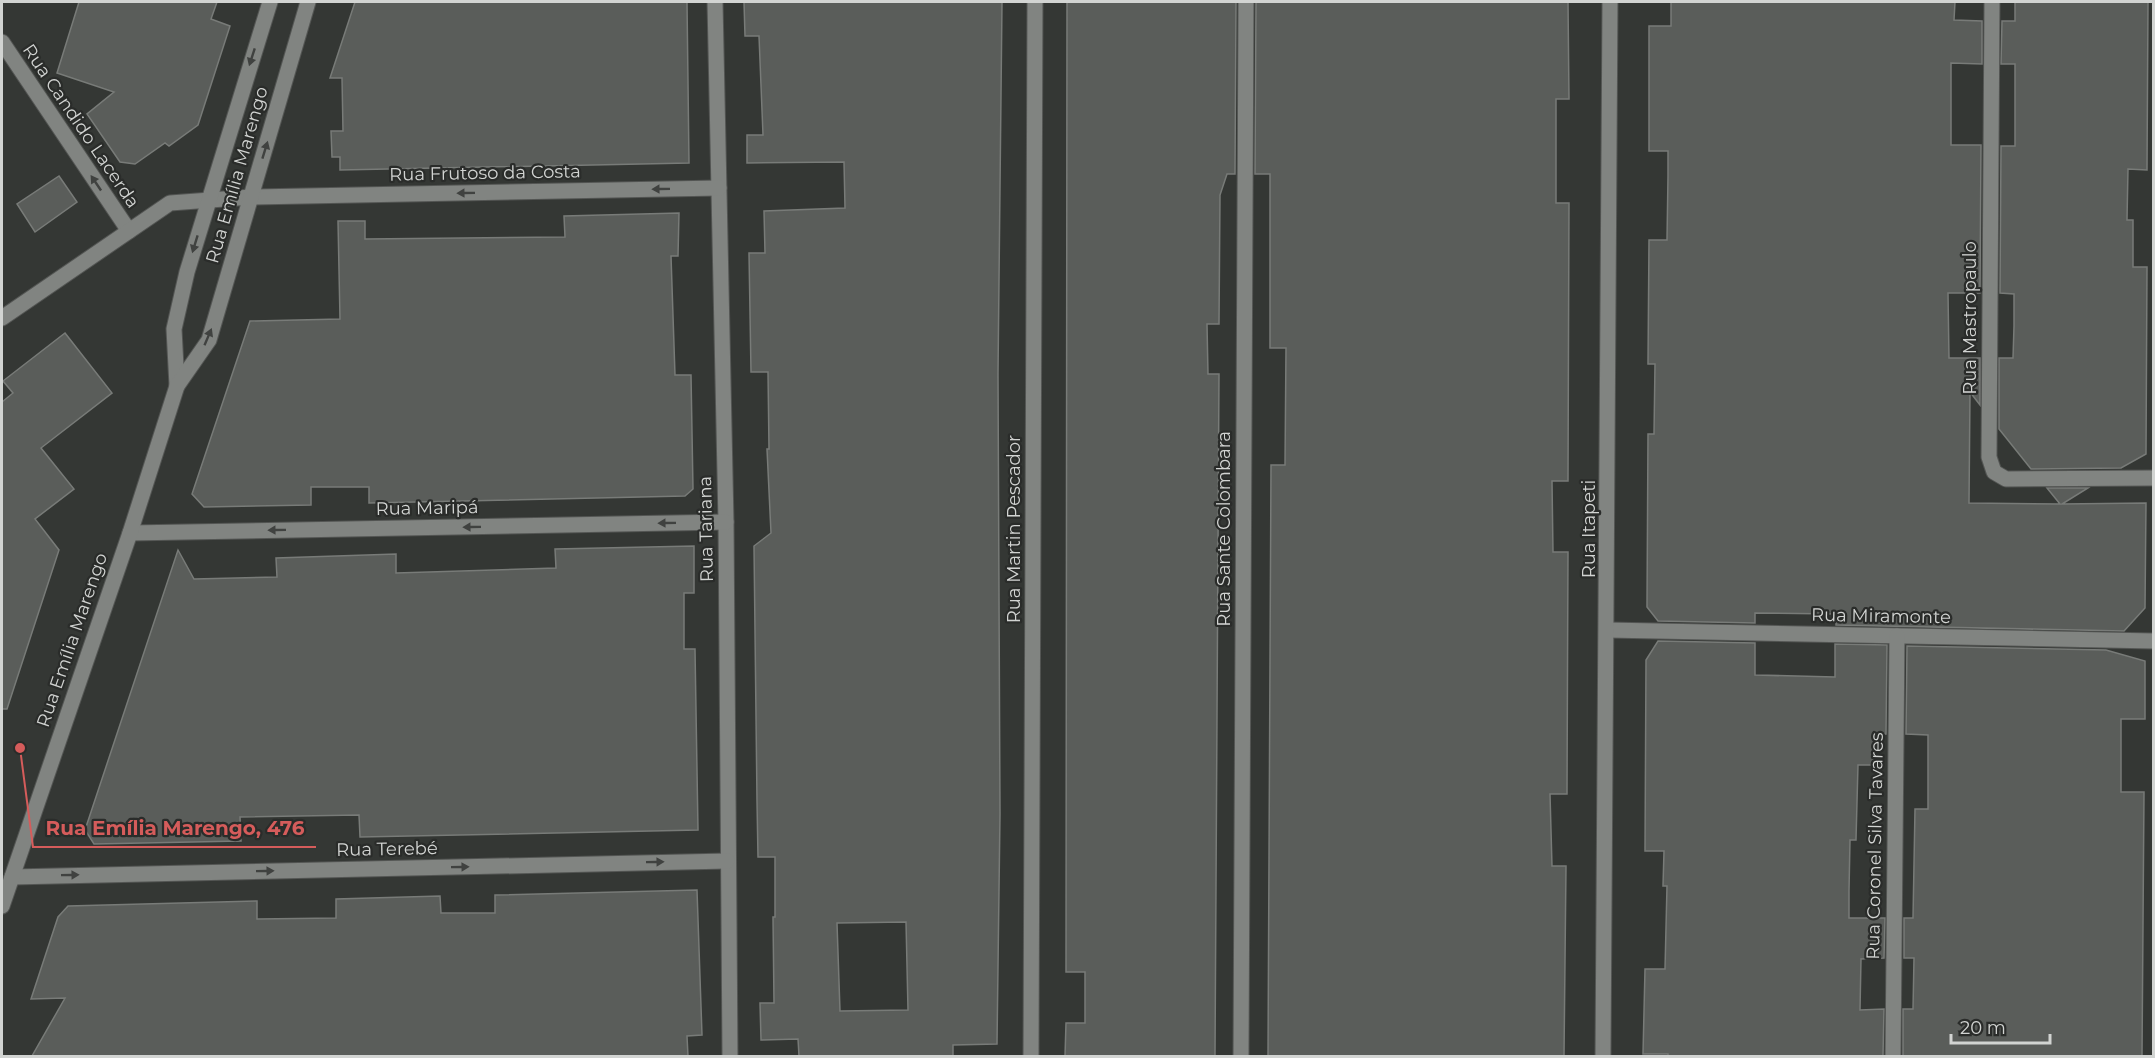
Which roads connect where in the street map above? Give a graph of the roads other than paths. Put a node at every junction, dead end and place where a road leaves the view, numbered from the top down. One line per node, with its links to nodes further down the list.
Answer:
1 (270, 2): 11 (street, Rua Emília Marengo, one-way to 11)
2 (308, 2): 10 (street, Rua Emília Marengo, one-way to 2)
3 (715, 2): 9 (street, Rua Tariana)
4 (1035, 2): 25 (street, Rua Martin Pescador)
5 (1246, 2): 26 (street, Rua Sante Colombara)
6 (1610, 2): 18 (street, Rua Itapeti)
7 (1992, 2): 15 (street, Rua Mastropaulo)
8 (2, 42): 12 (street, Rua Candido Lacerda, one-way to 8)
9 (719, 188): 10 (street, Rua Frutoso da Costa, one-way to 10); 16 (street, Rua Tariana)
10 (251, 197): 11 (street, Rua Frutoso da Costa); 14 (street, Rua Emília Marengo, one-way to 10)
11 (209, 199): 12 (street, Rua Frutoso da Costa); 14 (street, Rua Emília Marengo, one-way to 14)
12 (129, 231): 13 (street, Rua Frutoso da Costa)
13 (2, 318)
14 (177, 386): 17 (street, Rua Emília Marengo)
15 (2154, 478)
16 (726, 522): 17 (street, Rua Maripá, one-way to 17); 21 (street, Rua Tariana)
17 (130, 533): 22 (street, Rua Emília Marengo)
18 (1608, 630): 19 (street, Rua Miramonte); 27 (street, Rua Itapeti)
19 (1897, 636): 20 (street, Rua Miramonte); 28 (street, Rua Coronel Silva Tavares)
20 (2154, 641)
21 (727, 861): 22 (street, Rua Terebé, one-way to 21); 24 (street, Rua Tariana)
22 (12, 877): 23 (street, Rua Emília Marengo)
23 (2, 906)
24 (730, 1056)
25 (1031, 1056)
26 (1241, 1056)
27 (1604, 1056)
28 (1893, 1056)

